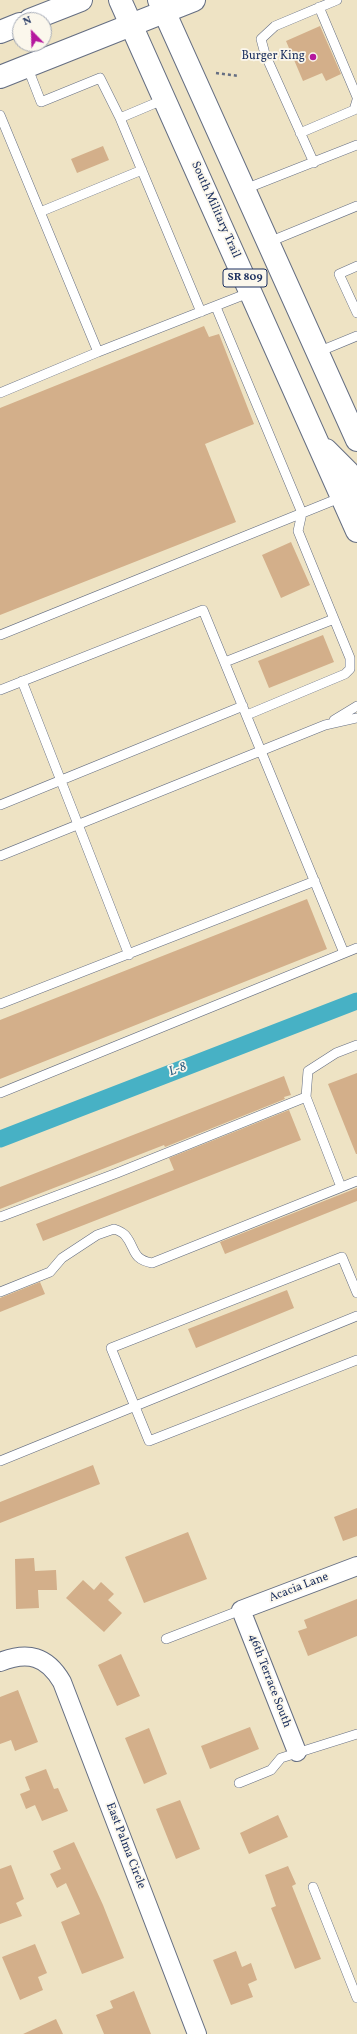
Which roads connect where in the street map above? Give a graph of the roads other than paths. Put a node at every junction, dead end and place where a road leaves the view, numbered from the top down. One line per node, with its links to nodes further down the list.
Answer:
1 (81, 0): 7 (main road)
2 (120, 0): 8 (main road, South Military Trail / SR 809)
3 (194, 0): 5 (main road)
4 (337, 0): 6 (lane)
5 (162, 6): 8 (main road); 22 (main road, SR 809)
6 (319, 7): 13 (lane); 18 (lane)
7 (50, 12)
8 (131, 25): 11 (main road); 14 (main road, South Military Trail / SR 809)
9 (12, 27): 10 (main road)
10 (0, 32)
11 (27, 66): 12 (main road); 17 (lane)
12 (0, 77)
13 (357, 97)
14 (165, 99): 17 (lane); 27 (main road, South Military Trail / SR 809)
15 (357, 100): 18 (lane)
16 (0, 115): 24 (lane)
17 (120, 118): 21 (lane)
18 (300, 133): 20 (lane)
19 (357, 145): 20 (lane)
20 (314, 163): 22 (lane)
21 (142, 170): 24 (lane); 29 (lane)
22 (245, 189): 25 (main road, SR 809)
23 (357, 206): 25 (lane)
24 (40, 212): 32 (lane)
25 (269, 242): 33 (main road, SR 809)
26 (357, 266): 30 (lane)
27 (251, 292): 28 (lane); 36 (main road, South Military Trail / SR 809)
28 (216, 307): 29 (lane); 37 (lane)
29 (201, 312): 32 (lane)
30 (357, 313)
31 (357, 336): 33 (lane)
32 (98, 352): 34 (lane)
33 (318, 352): 35 (main road, SR 809)
34 (0, 393)
35 (357, 440)
36 (350, 495): 37 (lane); 38 (main road)
37 (302, 514): 39 (lane); 40 (lane)
38 (357, 531)
39 (334, 619): 41 (lane); 45 (lane)
40 (0, 635)
41 (225, 662): 42 (lane); 45 (lane)
42 (22, 681): 43 (lane); 49 (lane)
43 (0, 690)
44 (357, 706): 47 (lane)
45 (245, 710): 48 (lane); 49 (lane)
46 (357, 718): 47 (lane)
47 (326, 725): 48 (lane)
48 (262, 751): 51 (lane); 53 (lane)
49 (60, 781): 50 (lane); 51 (lane)
50 (0, 805)
51 (78, 825): 52 (lane); 56 (lane)
52 (0, 856)
53 (315, 881): 55 (lane); 56 (lane)
54 (357, 948): 55 (lane)
55 (344, 953): 59 (lane)
56 (129, 954): 57 (lane)
57 (0, 1004)
58 (357, 1045): 60 (lane)
59 (0, 1093)
60 (306, 1097): 62 (lane); 63 (lane)
61 (357, 1181): 62 (lane)
62 (341, 1188): 64 (lane)
63 (0, 1217)
64 (0, 1292)
65 (357, 1293): 68 (lane)
66 (357, 1316): 68 (lane)
67 (357, 1360): 68 (lane)
68 (135, 1406): 69 (lane)
69 (0, 1461)
70 (357, 1566): 71 (street, Acacia Lane)
71 (241, 1610): 72 (lane); 75 (street, 46th Terrace South)
72 (166, 1639)
73 (0, 1662): 79 (street, East Palma Circle)
74 (357, 1734): 75 (lane)
75 (297, 1752): 76 (lane)
76 (239, 1783)
77 (313, 1888): 78 (lane)
78 (357, 1998)
79 (197, 2034)

